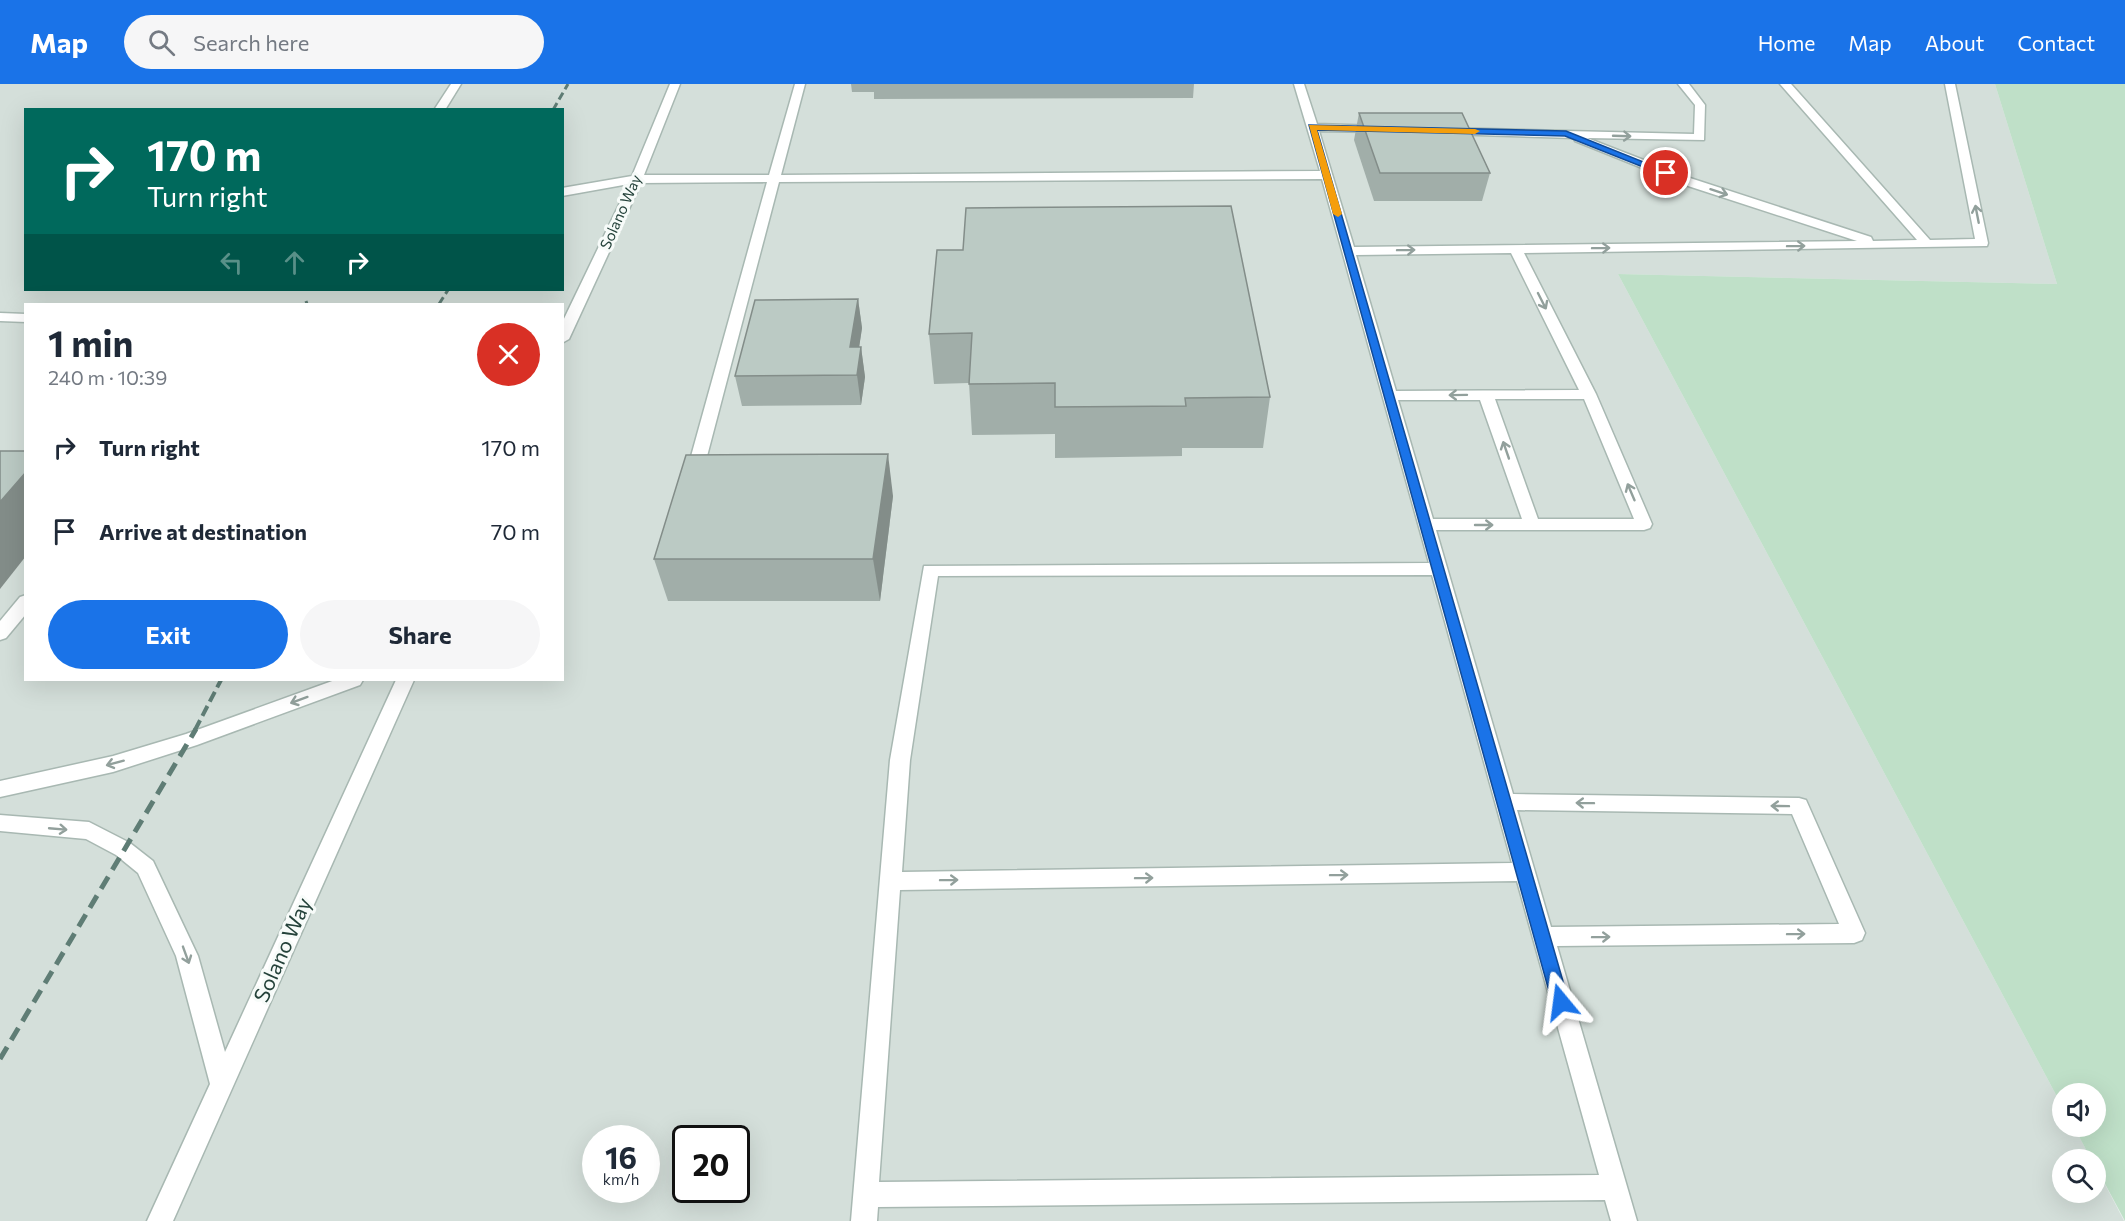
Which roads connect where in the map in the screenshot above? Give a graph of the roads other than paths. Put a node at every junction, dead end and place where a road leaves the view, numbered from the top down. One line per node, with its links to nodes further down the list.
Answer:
1 (456, 84): 8 (street)
2 (675, 84): 15 (street, Solano Way)
3 (800, 84): 14 (street)
4 (1299, 84): 9 (street)
5 (1683, 84): 12 (street, one-way to 5)
6 (1785, 84): 17 (street)
7 (1950, 84): 17 (street, one-way to 7)
8 (440, 108)
9 (1312, 127): 10 (street); 13 (street)
10 (1393, 129)
11 (1439, 130): 12 (street)
12 (1566, 134): 18 (street, one-way to 18)
13 (1327, 175): 14 (street); 20 (street)
14 (775, 178): 15 (street); 27 (street)
15 (637, 179): 16 (street); 23 (street, Solano Way)
16 (564, 192)
17 (1927, 244): 18 (street)
18 (1880, 245): 19 (street, one-way to 18)
19 (1516, 249): 20 (street, one-way to 19); 24 (street, one-way to 24)
20 (1348, 250): 26 (street)
21 (0, 317): 22 (street)
22 (24, 318)
23 (564, 335)
24 (1589, 394): 25 (street); 29 (street, one-way to 24)
25 (1486, 395): 26 (street, one-way to 26); 29 (street, one-way to 25)
26 (1389, 396): 28 (street)
27 (698, 460)
28 (1426, 525): 29 (street, one-way to 29); 30 (street)
29 (1532, 525)
30 (1438, 569): 36 (street); 39 (street)
31 (24, 603): 32 (street)
32 (0, 633)
33 (351, 681): 35 (street, one-way to 35)
34 (405, 681): 41 (street, Solano Way)
35 (0, 789)
36 (1504, 802): 38 (street); 40 (street, one-way to 36)
37 (0, 823): 41 (street, one-way to 41)
38 (1524, 872): 39 (street, one-way to 38); 40 (street)
39 (891, 881): 43 (street)
40 (1542, 937): 42 (street)
41 (222, 1084): 44 (street, Solano Way)
42 (1614, 1187): 43 (street); 46 (street)
43 (867, 1195): 45 (street)
44 (160, 1221)
45 (864, 1221)
46 (1624, 1221)

